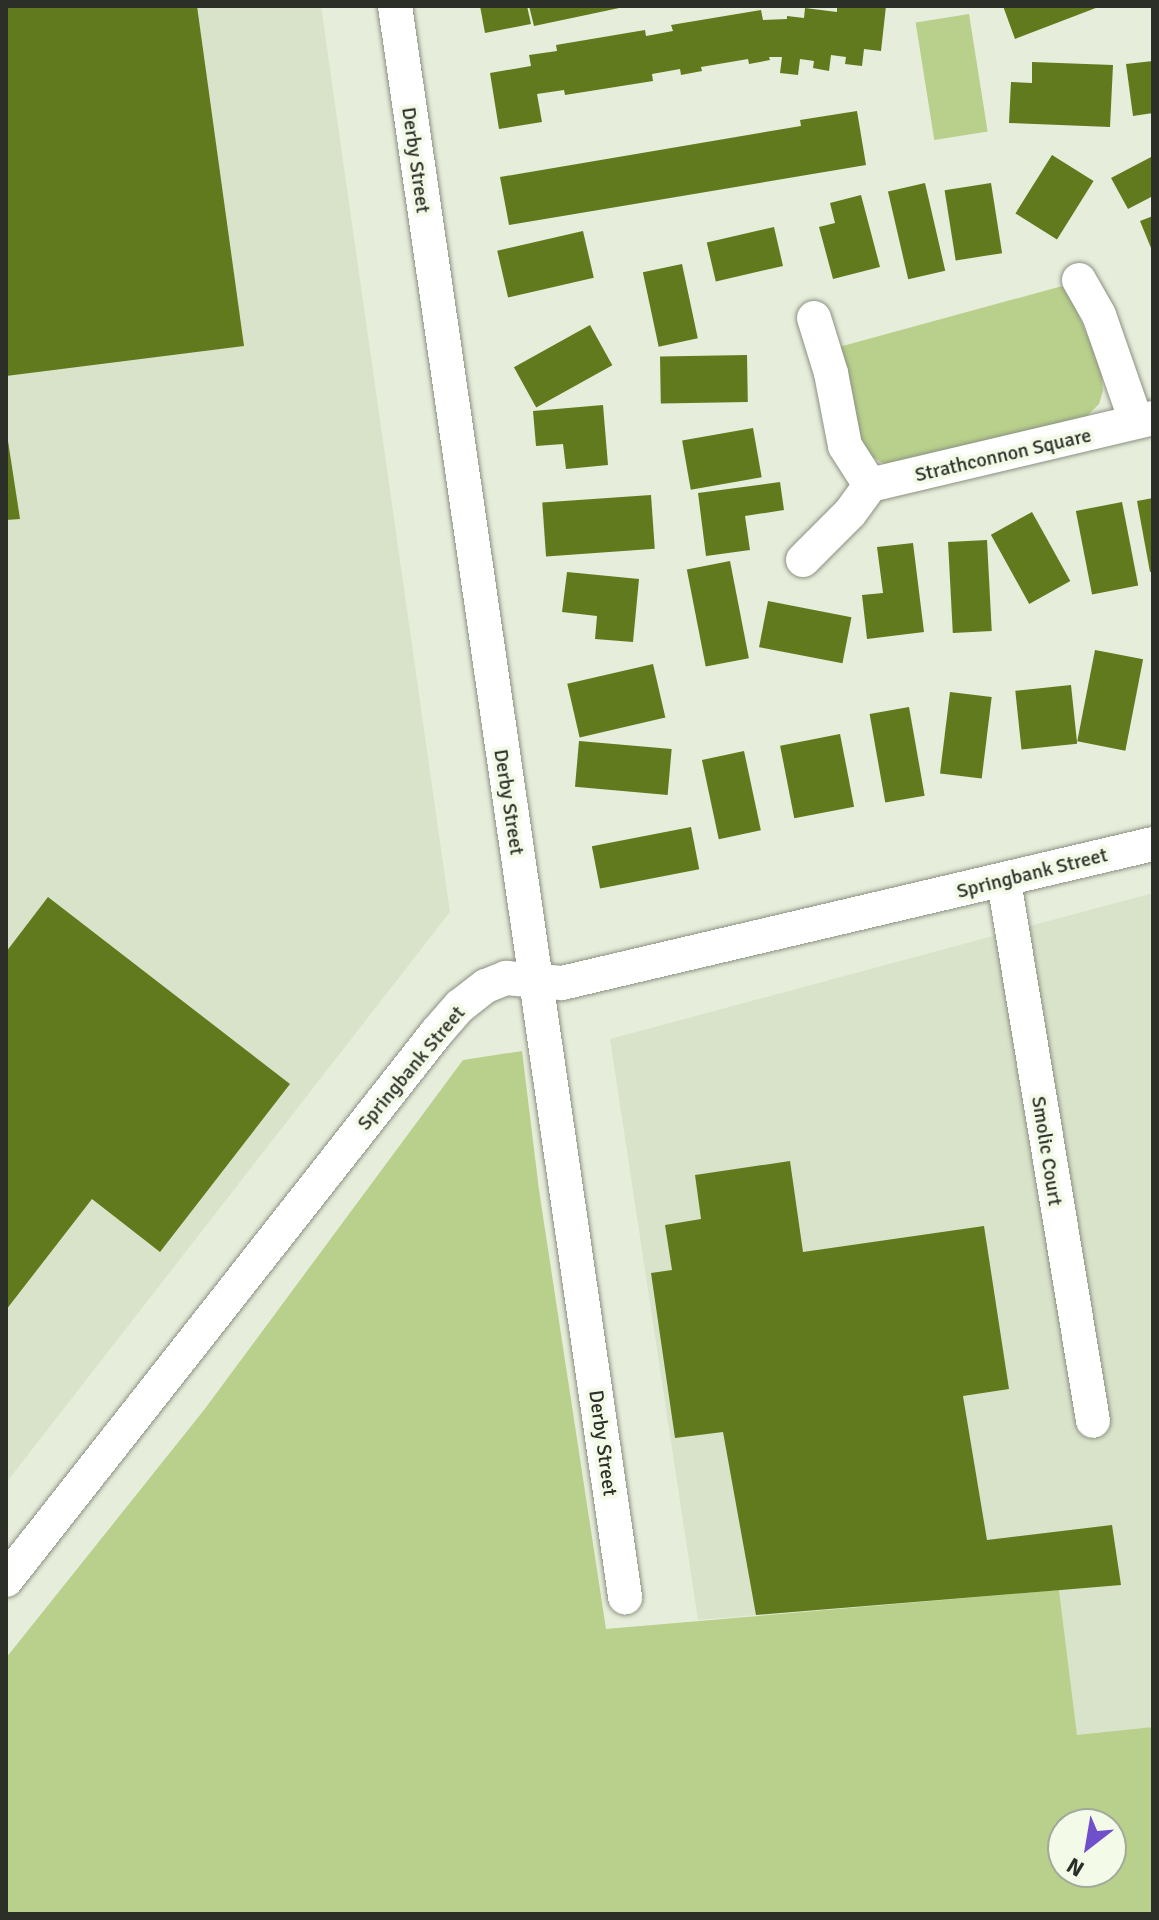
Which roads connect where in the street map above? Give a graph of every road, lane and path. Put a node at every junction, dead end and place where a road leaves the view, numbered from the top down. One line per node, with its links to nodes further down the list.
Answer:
1 (395, 6): 9 (street, Derby Street)
2 (1079, 280): 4 (street, Strathconnon Square)
3 (814, 318): 5 (street)
4 (1144, 420): 5 (street, Strathconnon Square)
5 (870, 485): 6 (street)
6 (803, 560)
7 (1153, 844): 8 (street, Springbank Street)
8 (1004, 881): 9 (street, Springbank Street); 10 (street, Smolic Court)
9 (538, 980): 11 (street, Springbank Street); 12 (street, Derby Street)
10 (1093, 1421)
11 (6, 1580)
12 (625, 1597)

